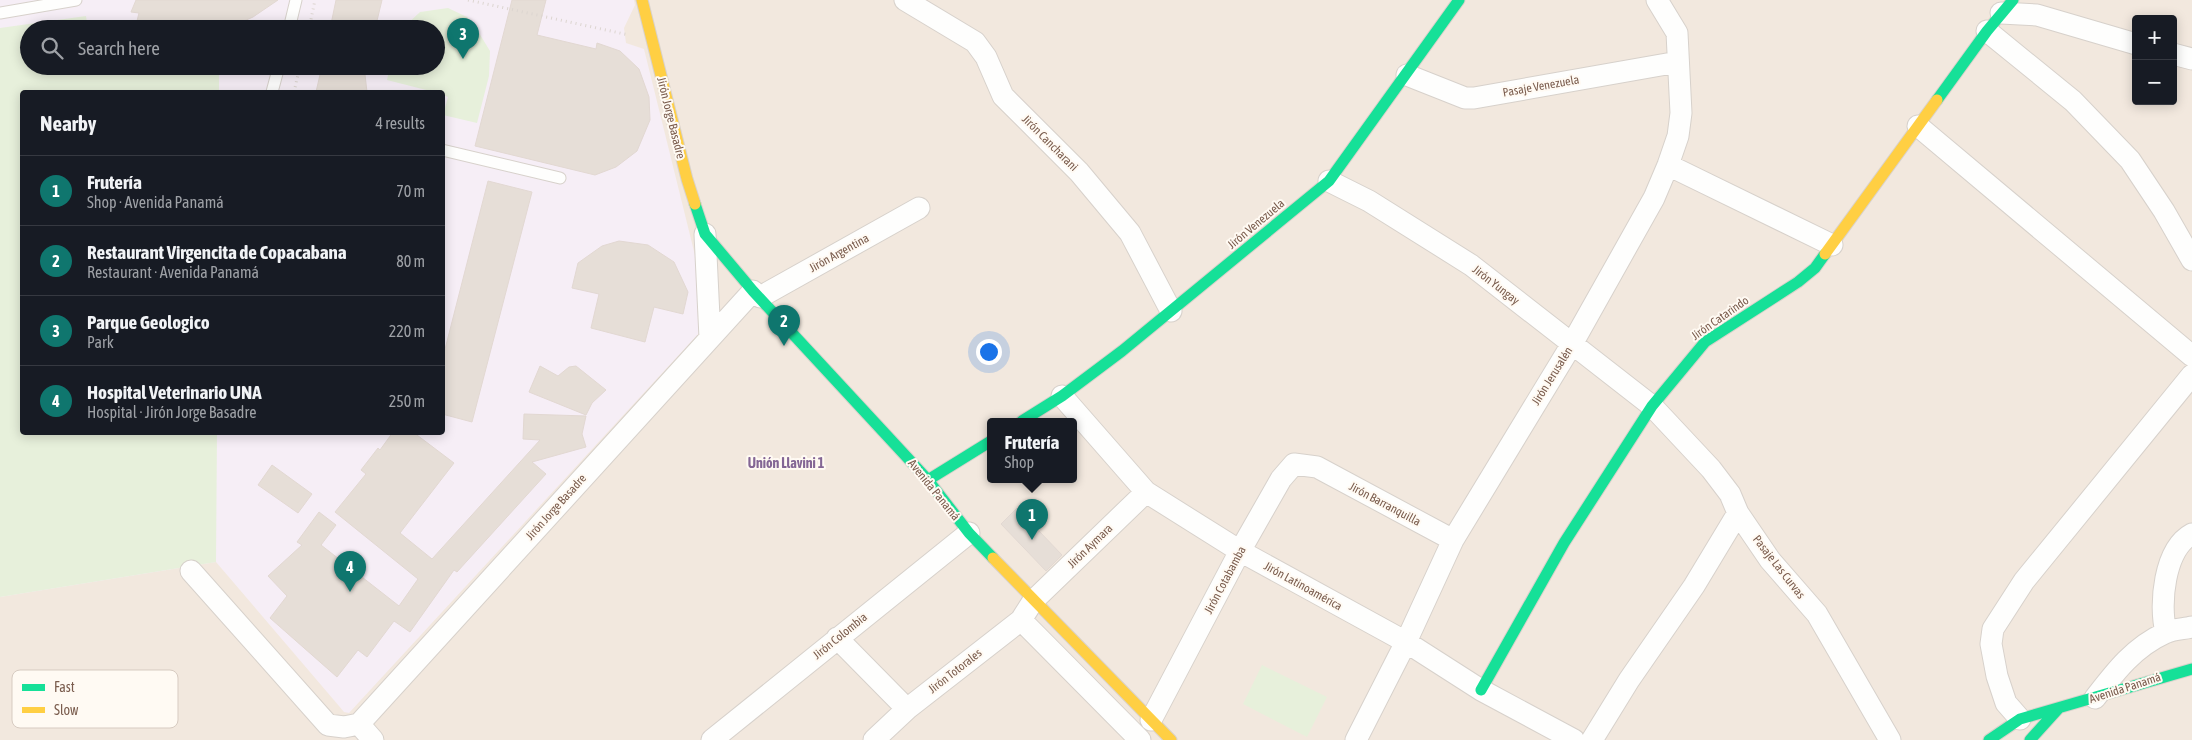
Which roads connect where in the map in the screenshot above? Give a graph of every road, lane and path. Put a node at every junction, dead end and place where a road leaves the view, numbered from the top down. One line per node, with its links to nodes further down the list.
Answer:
1 (76, 0): 10 (lane)
2 (296, 0): 11 (lane)
3 (315, 0): 12 (path)
4 (468, 0): 14 (path)
5 (642, 0): 14 (street, Jirón Jorge Basadre)
6 (905, 0): 34 (street, Jirón Cancharani)
7 (1460, 0): 21 (street, Jirón Venezuela)
8 (1657, 0): 18 (street, Jirón Jerusalén)
9 (2007, 6): 13 (street, Jirón Catarindo); 15 (street)
10 (0, 13)
11 (291, 20)
12 (311, 20)
13 (1987, 31): 24 (street, Jirón Catarindo); 32 (street)
14 (651, 36): 30 (street, Jirón Jorge Basadre)
15 (2132, 43)
16 (2177, 55): 17 (street)
17 (2192, 59)
18 (1678, 62): 21 (street, Pasaje Venezuela); 26 (street, Jirón Jerusalén)
19 (277, 75): 22 (lane)
20 (298, 75): 23 (path)
21 (1407, 75): 28 (street, Jirón Venezuela)
22 (273, 90)
23 (294, 90)
24 (1918, 126): 31 (street, Jirón Catarindo); 37 (street)
25 (445, 151): 27 (lane)
26 (1668, 165): 31 (street); 36 (street, Jirón Jerusalén)
27 (560, 178)
28 (1329, 181): 34 (street, Jirón Venezuela); 36 (street, Jirón Yungay)
29 (919, 208): 33 (street, Jirón Argentina)
30 (704, 234): 33 (street, Avenida Panamá); 35 (street)
31 (1832, 245): 40 (street, Jirón Catarindo)
32 (2192, 260)
33 (757, 294): 35 (street, Jirón Jorge Basadre); 44 (street, Avenida Panamá)
34 (1171, 311): 39 (street, Jirón Venezuela)
35 (710, 338): 65 (street, Jirón Jorge Basadre)
36 (1572, 344): 40 (street, Jirón Yungay); 49 (street, Jirón Jerusalén)
37 (2192, 356)
38 (2192, 375): 63 (street)
39 (1062, 396): 41 (street, Jirón Venezuela); 45 (street, Jirón Latinoamérica)
40 (1652, 406): 46 (street, Pasaje Las Curvas); 59 (street, Jirón Catarindo)
41 (1027, 418)
42 (987, 443): 44 (street)
43 (1317, 467): 49 (street, Jirón Barranquilla); 50 (street, Jirón Cotabamba)
44 (928, 480): 47 (street, Avenida Panamá)
45 (1146, 492): 50 (street, Jirón Latinoamérica); 52 (street, Jirón Aymara)
46 (1738, 513): 73 (street); 74 (street, Pasaje Las Curvas)
47 (969, 534): 52 (street, Avenida Panamá); 56 (street, Jirón Colombia)
48 (2192, 534): 55 (street)
49 (1453, 540): 57 (street, Jirón Jerusalén)
50 (1240, 551): 57 (street, Jirón Latinoamérica); 64 (street, Jirón Cotabamba)
51 (191, 571): 65 (street)
52 (1033, 601): 53 (street, Jirón Totorales); 64 (street, Avenida Panamá)
53 (1021, 620): 61 (street, Jirón Totorales); 69 (street)
54 (2192, 627): 55 (street)
55 (2166, 632): 60 (street)
56 (837, 638): 61 (street); 68 (street, Jirón Colombia)
57 (1406, 642): 59 (street, Jirón Latinoamérica); 71 (street, Jirón Jerusalén)
58 (2192, 668): 60 (street, Avenida Panamá)
59 (1482, 690): 72 (street, Jirón Latinoamérica)
60 (2094, 698): 62 (street, Avenida Panamá)
61 (907, 709): 66 (street, Jirón Totorales)
62 (2058, 709): 63 (street, Avenida Panamá); 76 (street)
63 (2020, 719): 75 (street, Avenida Panamá)
64 (1151, 720): 70 (street, Avenida Panamá)
65 (359, 724): 67 (street)
66 (879, 738)
67 (373, 740)
68 (712, 740)
69 (1140, 740)
70 (1171, 740)
71 (1356, 740)
72 (1574, 740)
73 (1592, 740)
74 (1890, 740)
75 (1989, 740)
76 (2030, 740)

